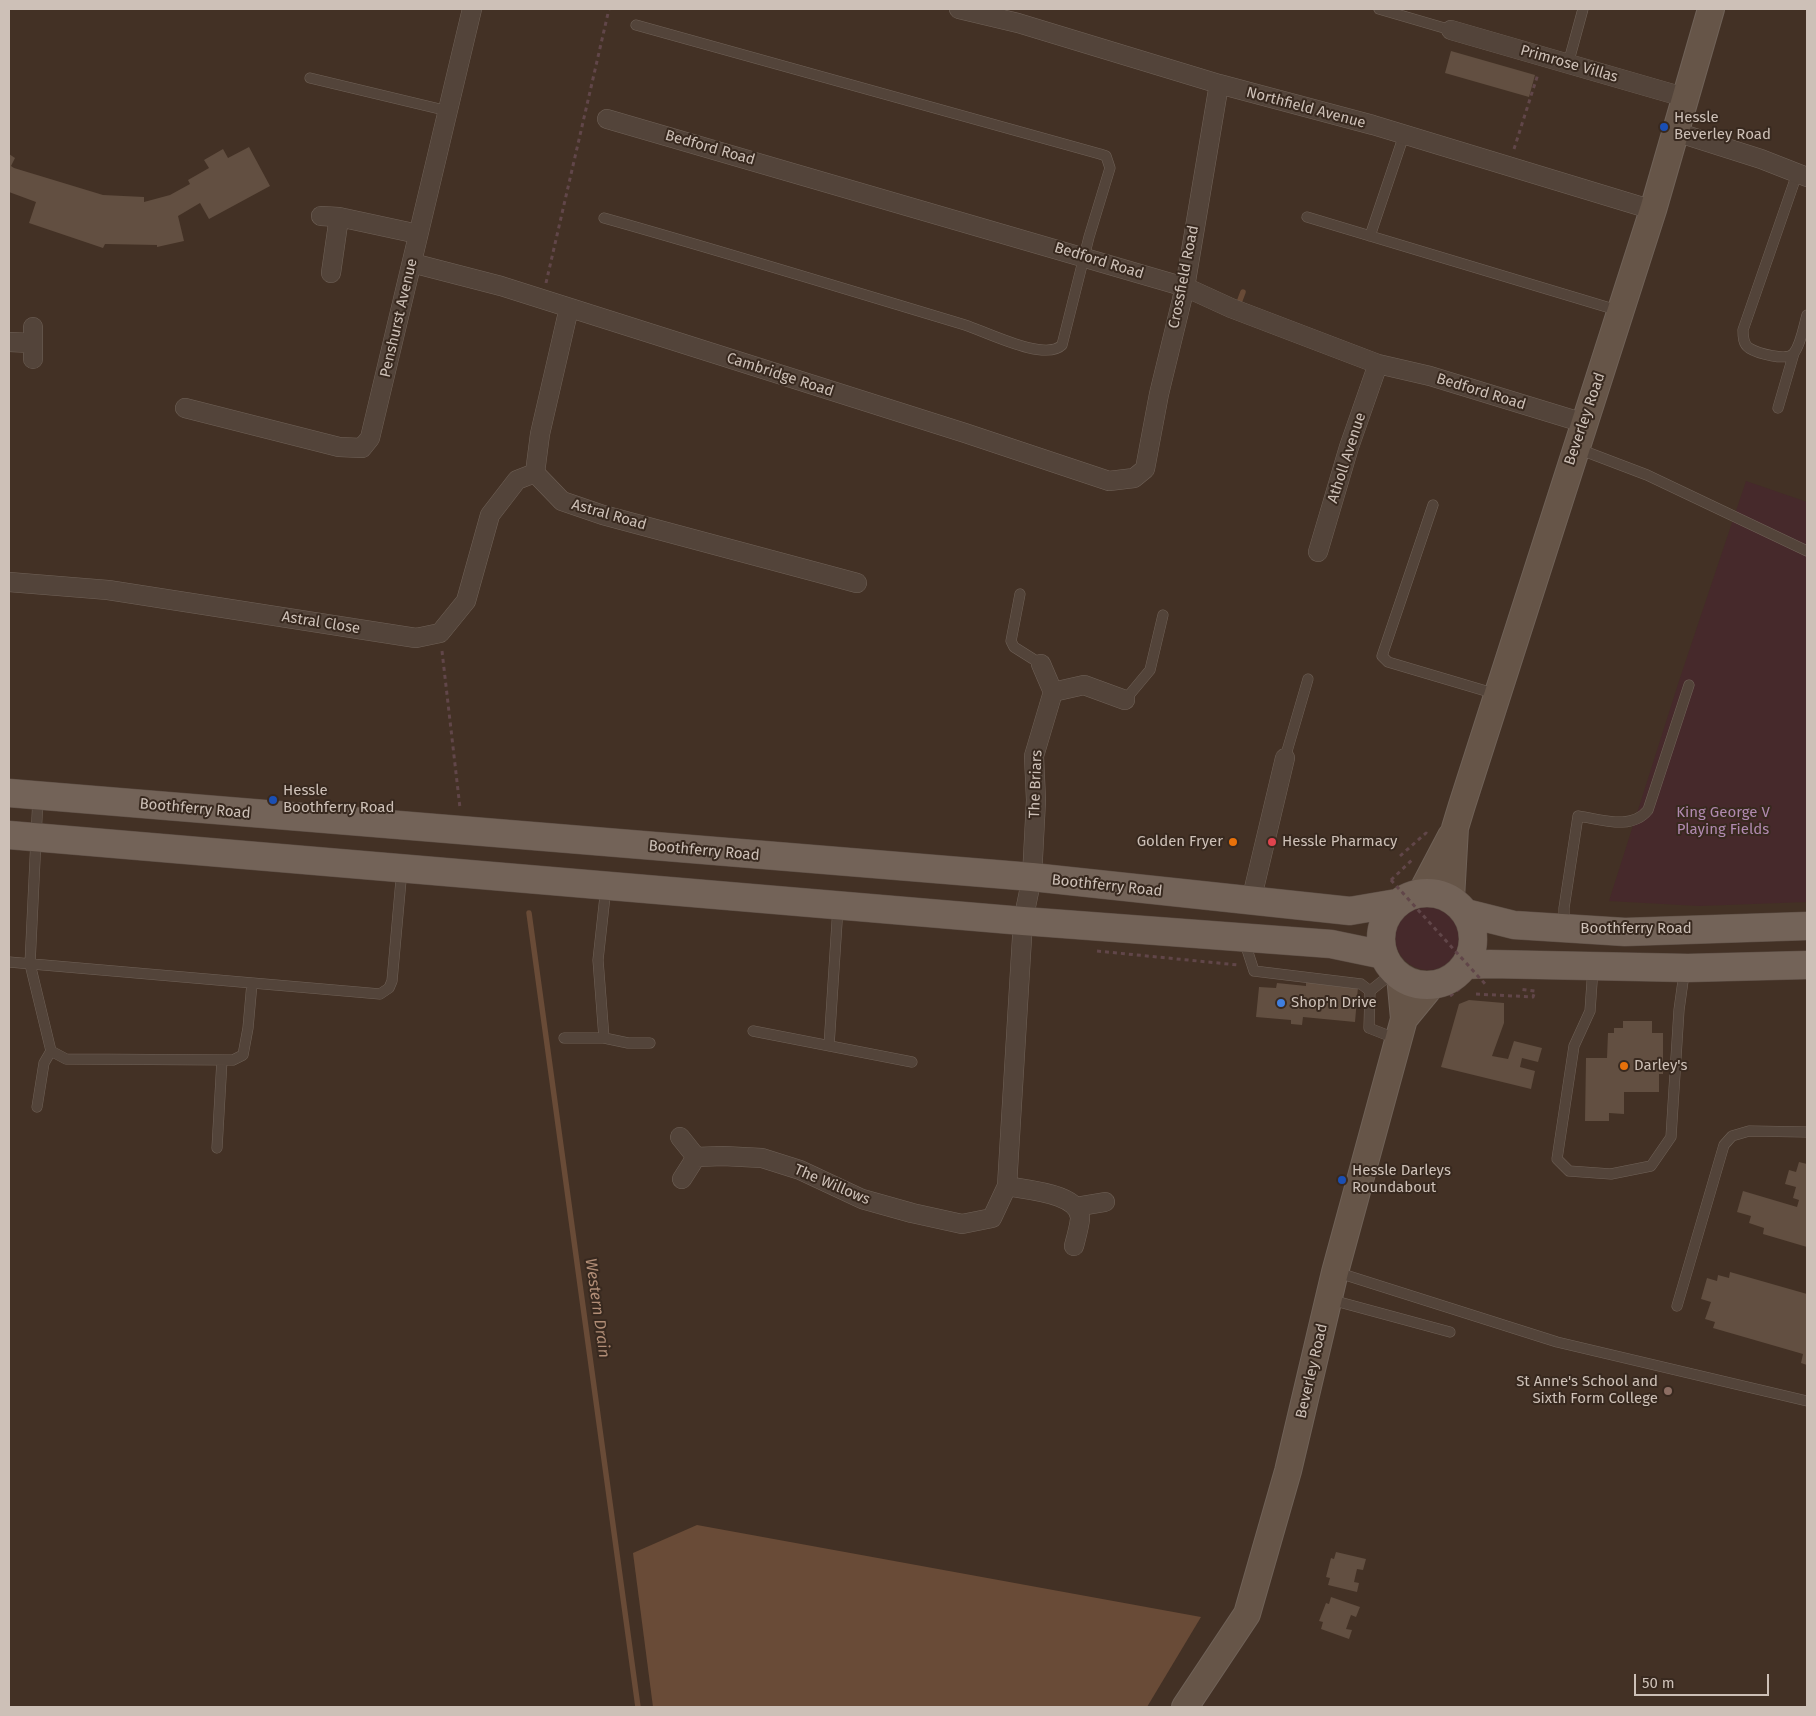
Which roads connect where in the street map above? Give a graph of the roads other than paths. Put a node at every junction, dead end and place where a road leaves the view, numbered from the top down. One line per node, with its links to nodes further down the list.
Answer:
1 (472, 9): 13 (street, Penshurst Avenue)
2 (959, 9): 6 (street, Northfield Avenue)
3 (1379, 9): 8 (lane)
4 (1583, 9): 9 (lane)
5 (1711, 9): 12 (street, Beverley Road)
6 (1020, 16): 11 (street, Northfield Avenue)
7 (636, 25): 23 (lane)
8 (1451, 30): 9 (street, Primrose Villas)
9 (1568, 64): 12 (street, Primrose Villas)
10 (310, 78): 13 (lane)
11 (1219, 84): 16 (street, Northfield Avenue); 26 (street, Crossfield Road)
12 (1687, 98): 15 (street, Beverley Road)
13 (448, 111): 21 (street, Penshurst Avenue)
14 (607, 119): 23 (street, Bedford Road)
15 (1676, 132): 17 (street); 18 (street, Beverley Road)
16 (1404, 135): 18 (street, Northfield Avenue); 22 (lane)
17 (1802, 176): 32 (lane)
18 (1653, 210): 28 (street, Beverley Road)
19 (1307, 217): 22 (lane)
20 (604, 218): 23 (lane)
21 (418, 234): 24 (street, Penshurst Avenue); 25 (street)
22 (1370, 236): 28 (lane)
23 (1085, 256): 26 (street, Bedford Road)
24 (412, 263): 27 (street, Cambridge Road); 34 (street, Penshurst Avenue)
25 (331, 273)
26 (1185, 287): 33 (street, Bedford Road); 38 (street, Crossfield Road)
27 (569, 308): 38 (street, Cambridge Road); 39 (street)
28 (1621, 311): 36 (street, Beverley Road)
29 (1807, 315): 32 (lane)
30 (9, 342): 31 (street)
31 (32, 343)
32 (1794, 353): 35 (lane)
33 (1378, 364): 36 (street, Bedford Road); 42 (street, Atholl Avenue)
34 (185, 408)
35 (1778, 408)
36 (1584, 423): 37 (street, Beverley Road)
37 (1575, 447): 41 (lane); 51 (street, Beverley Road)
38 (1145, 469)
39 (535, 473): 43 (street, Astral Close); 44 (street, Astral Road)
40 (1433, 505): 51 (lane)
41 (1807, 551)
42 (1318, 552)
43 (9, 582)
44 (857, 583)
45 (1020, 594): 47 (lane)
46 (1163, 615): 52 (lane)
47 (1041, 664): 50 (street)
48 (1308, 679): 53 (lane)
49 (1689, 685): 68 (lane)
50 (1053, 692): 52 (street); 60 (street, The Briars)
51 (1496, 694): 56 (street, Beverley Road)
52 (1125, 700)
53 (1285, 758): 63 (street)
54 (9, 793): 55 (main road, Boothferry Road)
55 (38, 796): 58 (lane); 60 (main road, Boothferry Road)
56 (1455, 828): 62 (street, Beverley Road); 65 (street, Beverley Road)
57 (9, 835): 58 (main road)
58 (38, 837): 59 (main road); 71 (lane)
59 (402, 868): 61 (main road); 77 (lane)
60 (1032, 878): 63 (main road, Boothferry Road); 66 (street, The Briars)
61 (606, 886): 64 (main road); 83 (lane)
62 (1403, 892): 63 (main road, Boothferry Road); 65 (main road); 75 (main road)
63 (1251, 901)
64 (838, 905): 66 (main road); 85 (lane)
65 (1458, 906): 68 (main road, Boothferry Road); 72 (main road)
66 (1023, 921): 69 (main road); 95 (street, The Willows)
67 (1807, 926): 68 (main road, Boothferry Road)
68 (1564, 928)
69 (1243, 937): 75 (main road); 79 (lane)
70 (9, 962): 71 (lane)
71 (30, 964): 77 (lane); 86 (lane)
72 (1465, 965): 74 (main road); 78 (main road)
73 (1807, 965): 76 (main road)
74 (1593, 967): 76 (main road); 76 (lane)
75 (1393, 968): 78 (main road); 79 (lane); 80 (street, Beverley Road)
76 (1688, 968)
77 (252, 983): 87 (lane)
78 (1432, 984): 80 (street, Beverley Road)
79 (1370, 991): 80 (lane)
80 (1401, 1029): 99 (street, Beverley Road)
81 (753, 1031): 85 (lane)
82 (564, 1038): 83 (lane)
83 (604, 1038): 84 (lane)
84 (650, 1043)
85 (829, 1046): 88 (lane)
86 (51, 1051): 87 (lane); 89 (lane)
87 (222, 1060): 92 (lane)
88 (912, 1062)
89 (37, 1107)
90 (1807, 1132): 101 (lane)
91 (680, 1137): 93 (street)
92 (217, 1148)
93 (696, 1157): 94 (street); 95 (street, The Willows)
94 (682, 1178)
95 (1007, 1186): 97 (street)
96 (1105, 1202): 97 (street)
97 (1075, 1207): 98 (street)
98 (1074, 1246)
99 (1335, 1272): 100 (street, Beverley Road); 103 (lane)
100 (1328, 1299): 102 (lane); 104 (street, Beverley Road)
101 (1677, 1306)
102 (1450, 1332)
103 (1807, 1401)
104 (1186, 1707)

